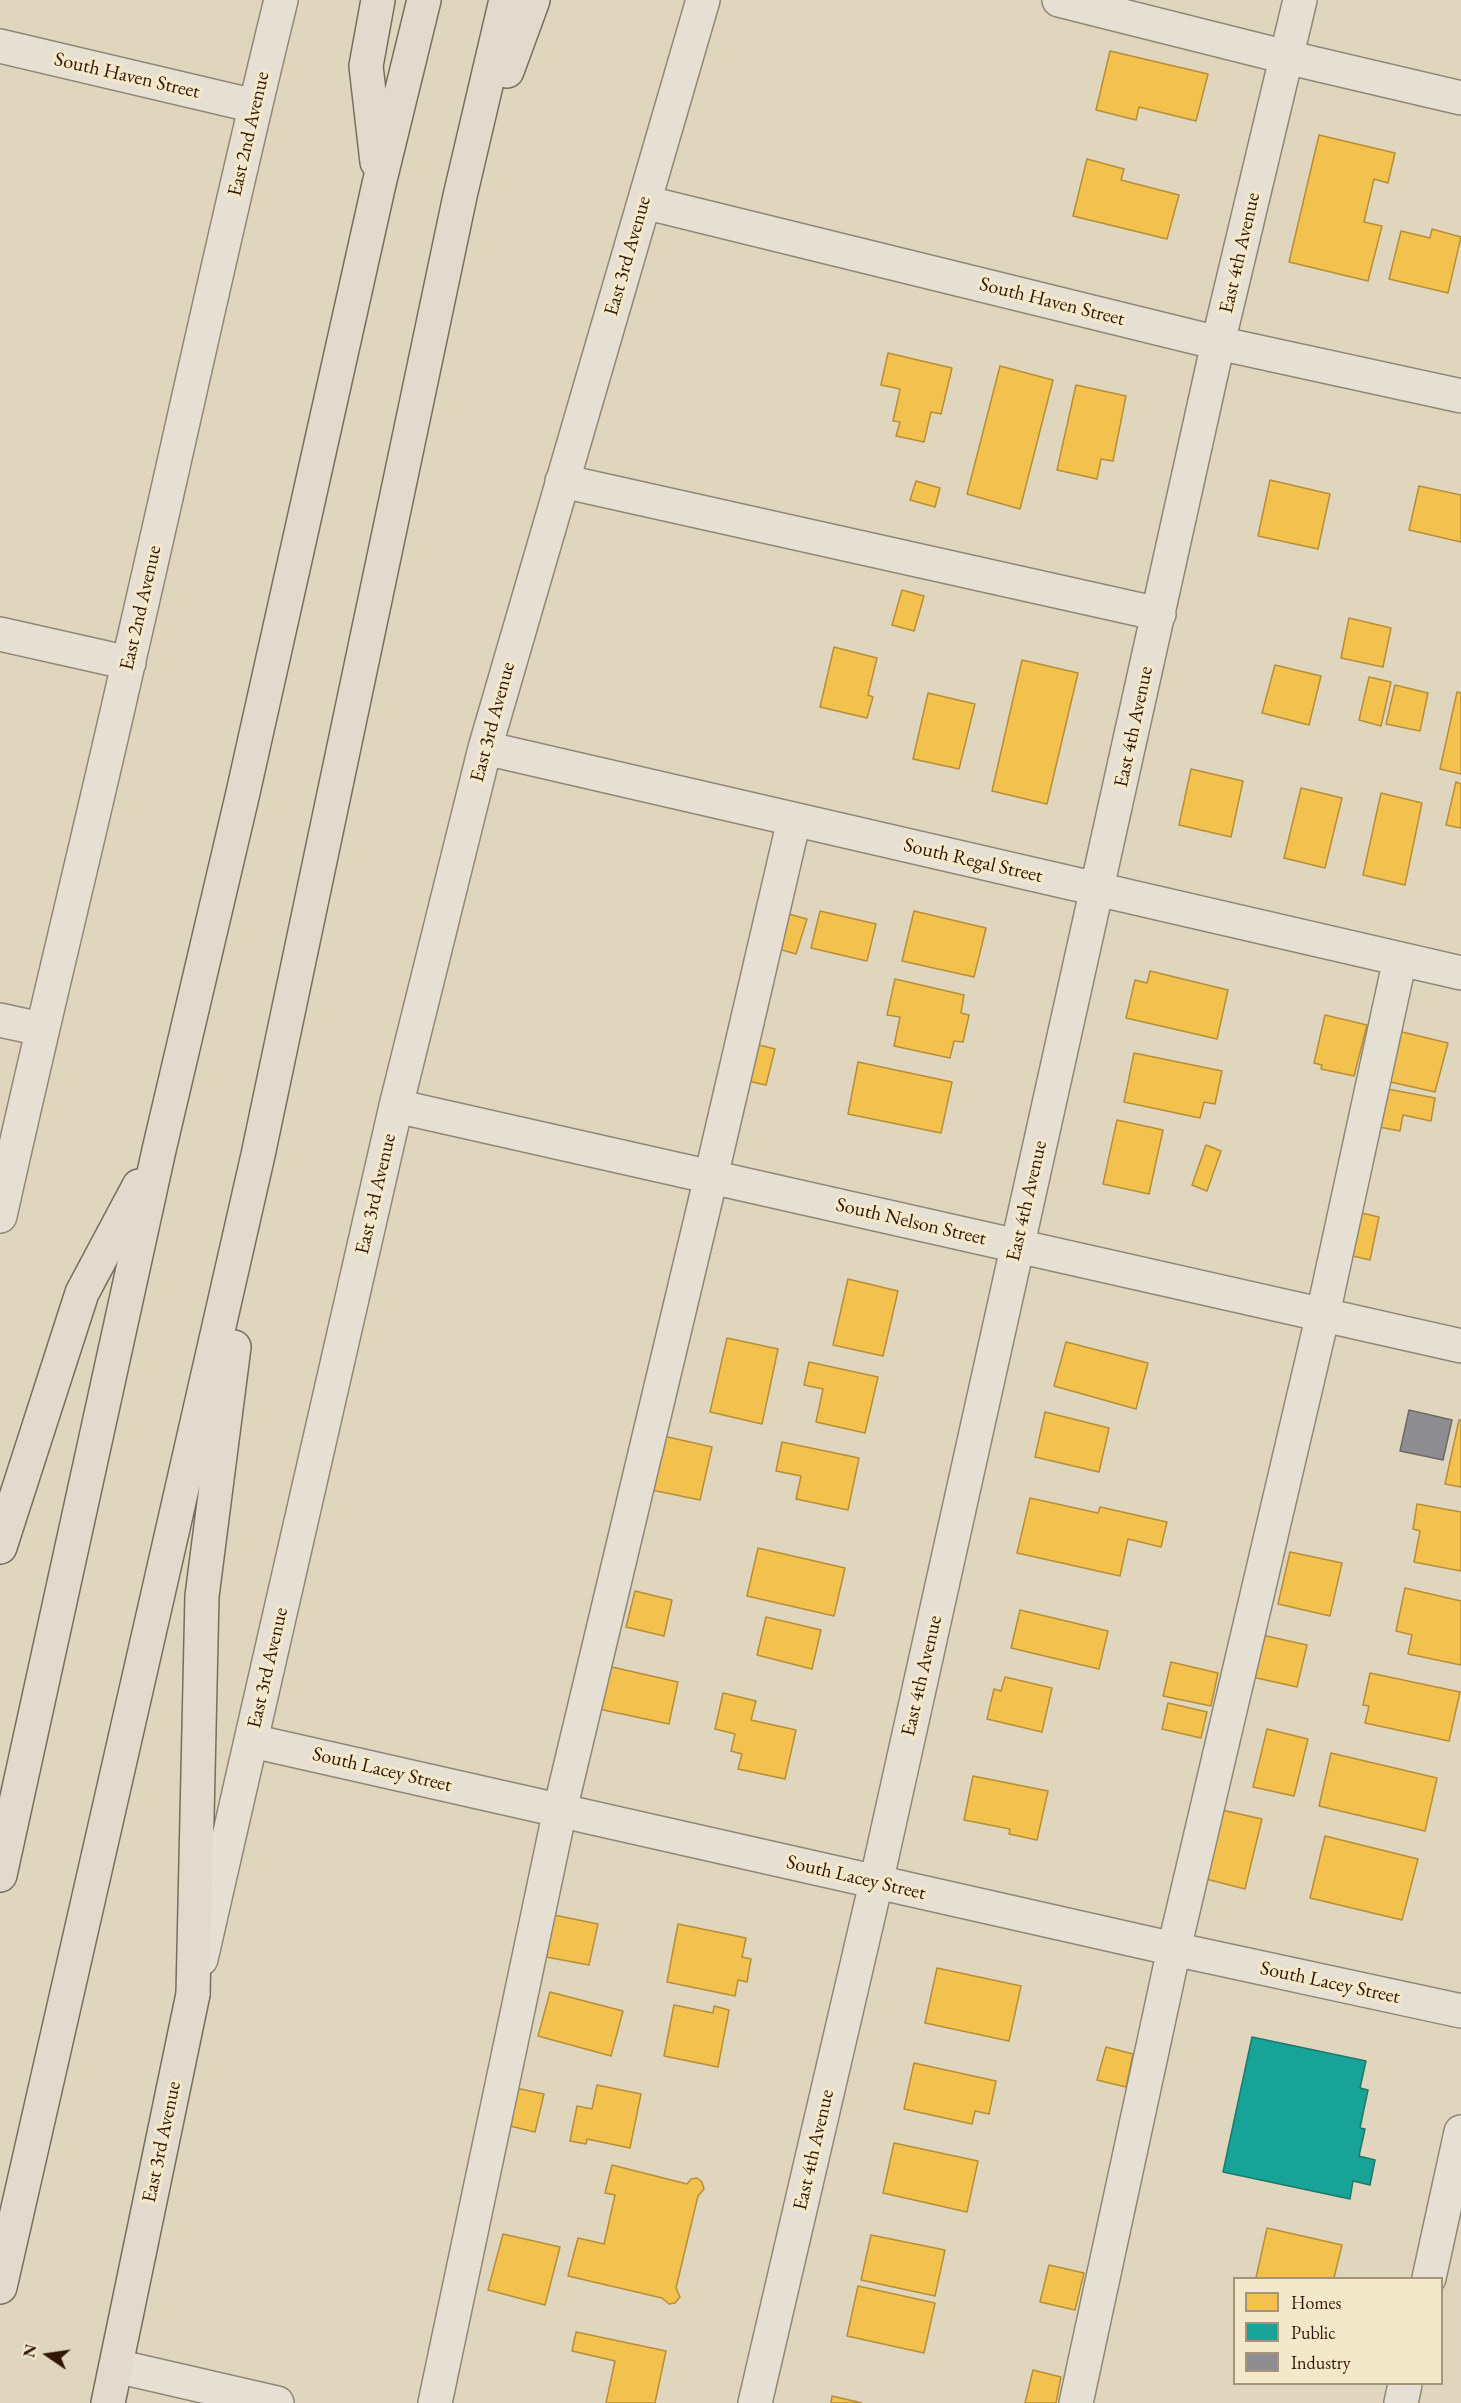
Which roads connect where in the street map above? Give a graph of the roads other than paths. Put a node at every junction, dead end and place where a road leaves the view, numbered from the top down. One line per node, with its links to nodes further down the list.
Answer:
1 (281, 0): 12 (street, East 2nd Avenue)
2 (378, 0): 13 (main road)
3 (424, 0): 13 (main road)
4 (506, 0): 14 (main road)
5 (533, 0): 14 (main road)
6 (703, 0): 15 (street, East 3rd Avenue)
7 (1059, 0): 10 (street)
8 (1300, 0): 10 (street, East 4th Avenue)
9 (0, 46): 12 (street, South Haven Street)
10 (1286, 57): 11 (street); 16 (street, East 4th Avenue)
11 (1461, 98)
12 (255, 106): 21 (street, East 2nd Avenue)
13 (379, 184): 30 (main road)
14 (460, 196): 31 (main road)
15 (644, 202): 16 (street, South Haven Street); 18 (street, East 3rd Avenue)
16 (1218, 343): 17 (street, South Haven Street); 19 (street, East 4th Avenue)
17 (1461, 396)
18 (562, 481): 19 (street); 22 (street, East 3rd Avenue)
19 (1159, 614): 24 (street, East 4th Avenue)
20 (0, 634): 21 (street)
21 (129, 663): 28 (street, East 2nd Avenue)
22 (485, 748): 23 (street, South Regal Street); 29 (street, East 3rd Avenue)
23 (794, 820): 24 (street, South Regal Street); 32 (street)
24 (1098, 890): 25 (street, South Regal Street); 34 (street, East 4th Avenue)
25 (1400, 959): 26 (street, South Regal Street); 35 (street)
26 (1461, 973)
27 (0, 1020): 28 (street)
28 (41, 1029): 33 (street, East 2nd Avenue)
29 (396, 1106): 32 (street, South Nelson Street); 38 (street, East 3rd Avenue)
30 (159, 1150): 37 (main road); 40 (main road)
31 (258, 1155): 43 (main road); 47 (main road)
32 (711, 1177): 34 (street, South Nelson Street); 39 (street)
33 (0, 1216)
34 (1017, 1246): 35 (street, South Nelson Street); 41 (street, East 4th Avenue)
35 (1323, 1314): 36 (street, South Nelson Street); 42 (street)
36 (1461, 1346)
37 (0, 1547)
38 (252, 1741): 39 (street, South Lacey Street); 43 (street, East 3rd Avenue)
39 (560, 1810): 41 (street, South Lacey Street); 52 (street)
40 (0, 1875)
41 (876, 1883): 42 (street, South Lacey Street); 53 (street, East 4th Avenue)
42 (1174, 1949): 44 (street, South Lacey Street); 54 (street)
43 (193, 1994): 48 (main road, East 3rd Avenue)
44 (1461, 2012)
45 (1461, 2132): 46 (street)
46 (1429, 2277)
47 (0, 2287)
48 (116, 2366): 50 (main road, East 3rd Avenue); 51 (street)
49 (1405, 2385): 55 (street)
50 (108, 2403)
51 (277, 2403)
52 (435, 2403)
53 (755, 2403)
54 (1076, 2403)
55 (1401, 2403)

